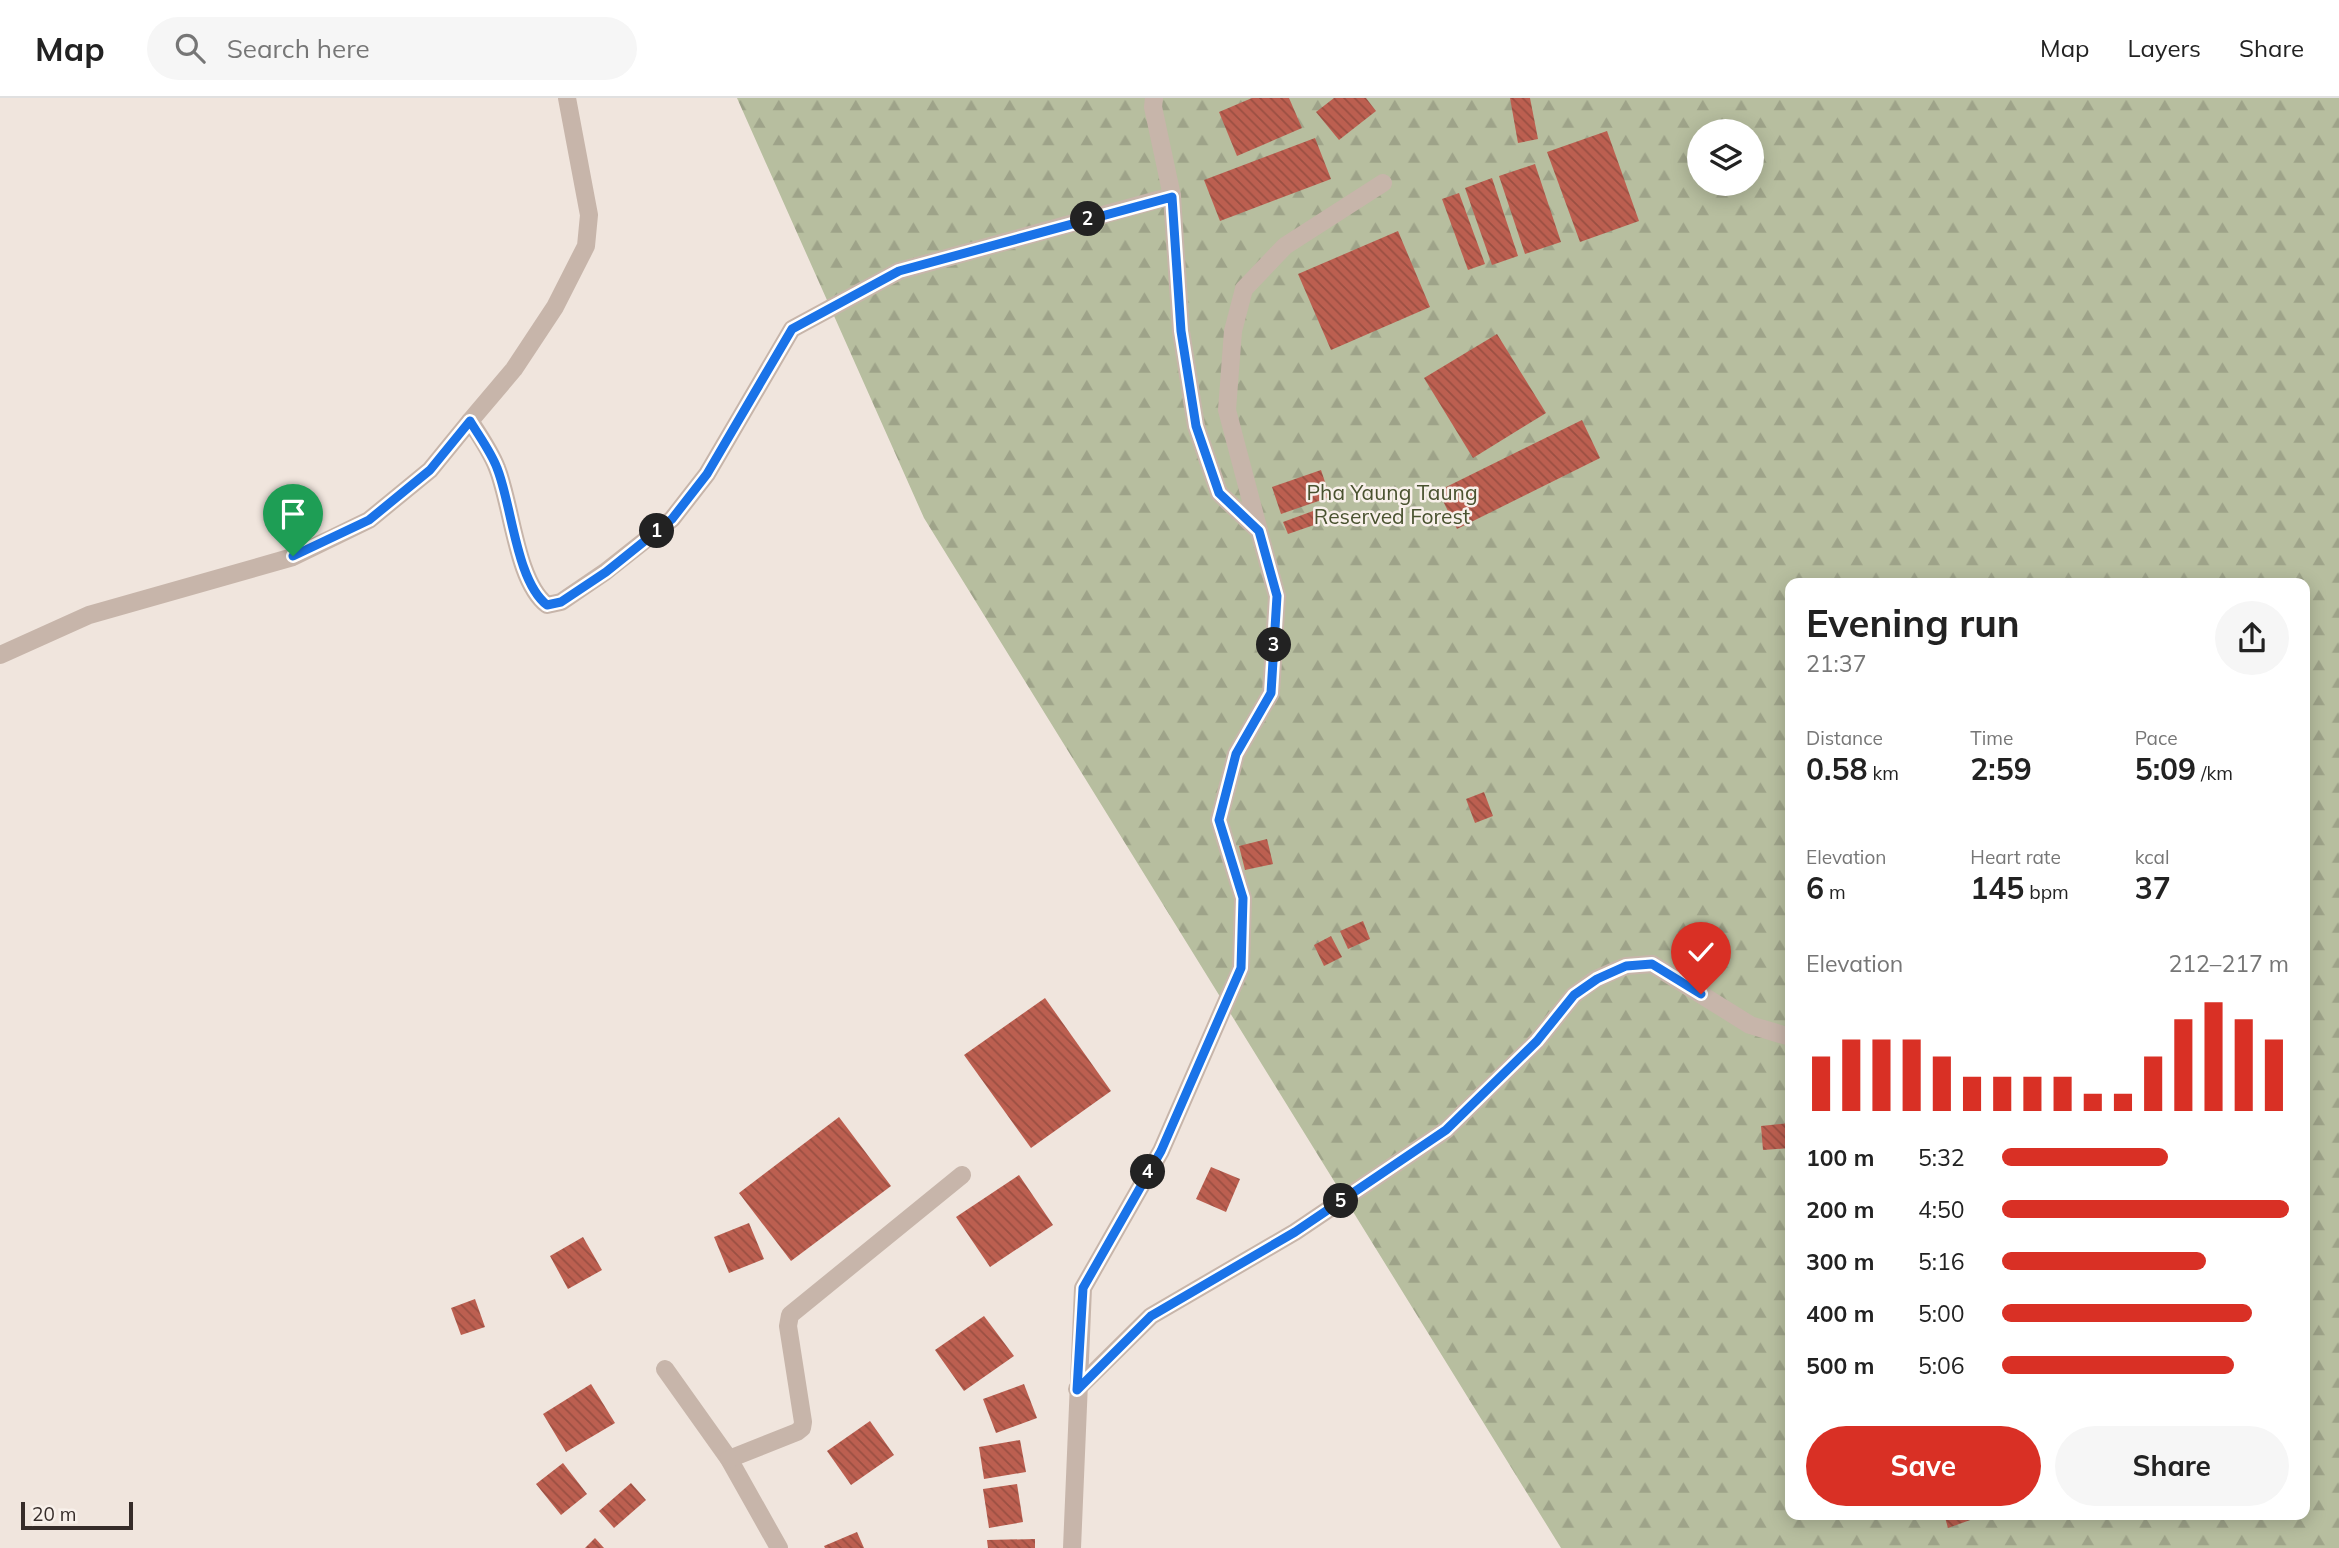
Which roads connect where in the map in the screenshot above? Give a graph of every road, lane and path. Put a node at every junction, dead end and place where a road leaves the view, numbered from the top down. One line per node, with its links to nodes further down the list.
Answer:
1 (567, 98): 5 (street)
2 (1154, 98): 4 (street)
3 (1382, 183): 6 (street)
4 (1172, 197): 5 (street); 6 (street)
5 (470, 421): 7 (street)
6 (1259, 531): 11 (street)
7 (0, 655)
8 (1785, 1036): 11 (street)
9 (962, 1175): 12 (street)
10 (665, 1369): 12 (street)
11 (1077, 1390): 14 (street)
12 (729, 1459): 13 (street)
13 (779, 1548)
14 (1072, 1548)

